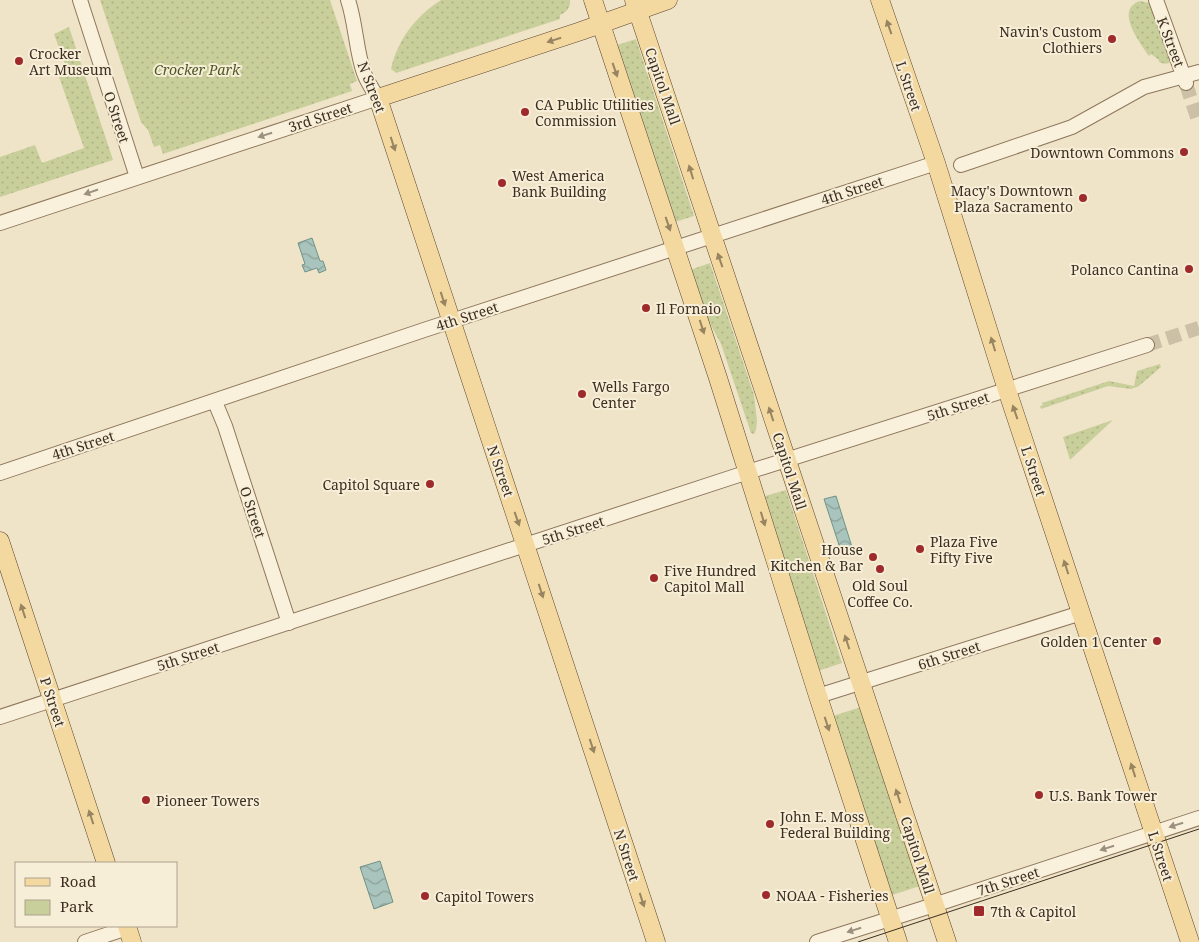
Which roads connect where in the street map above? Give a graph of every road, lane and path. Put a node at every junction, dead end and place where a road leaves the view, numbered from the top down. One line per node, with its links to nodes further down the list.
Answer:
1 (80, 0): 14 (street, O Street)
2 (348, 0): 11 (street, N Street)
3 (593, 0): 8 (main road)
4 (668, 0): 7 (main road, 3rd Street)
5 (880, 0): 12 (main road, L Street, one-way to 5)
6 (1156, 0): 10 (street, K Street)
7 (636, 6): 8 (main road, 3rd Street); 16 (main road, Capitol Mall, one-way to 7)
8 (600, 24): 11 (main road, 3rd Street, one-way to 11); 17 (main road, one-way to 17)
9 (1199, 72): 10 (street)
10 (1185, 80): 13 (street)
11 (378, 98): 14 (street, 3rd Street, one-way to 14); 18 (main road, N Street, one-way to 18)
12 (936, 163): 16 (street, 4th Street); 20 (main road, L Street, one-way to 12)
13 (962, 165)
14 (137, 177): 15 (street, 3rd Street, one-way to 15)
15 (0, 223)
16 (711, 235): 17 (street, 4th Street); 22 (main road, Capitol Mall, one-way to 16)
17 (676, 248): 18 (street, 4th Street); 23 (main road, one-way to 23)
18 (451, 322): 21 (street, 4th Street); 26 (main road, N Street, one-way to 26)
19 (1146, 345): 20 (street, 5th Street)
20 (1007, 390): 22 (street, 5th Street); 27 (main road, L Street, one-way to 20)
21 (215, 402): 24 (street, 4th Street); 28 (street, O Street)
22 (786, 460): 23 (street, 5th Street); 29 (main road, Capitol Mall, one-way to 22)
23 (748, 472): 26 (street, 5th Street); 30 (main road, one-way to 30)
24 (0, 473)
25 (0, 540): 31 (main road, P Street, one-way to 25)
26 (526, 545): 28 (street, 5th Street); 40 (main road, N Street, one-way to 40)
27 (1081, 613): 29 (street, 6th Street); 34 (main road, L Street, one-way to 27)
28 (289, 623): 31 (street, 5th Street)
29 (860, 683): 30 (street, 6th Street); 36 (main road, Capitol Mall, one-way to 29)
30 (818, 696): 37 (main road, one-way to 37)
31 (52, 700): 32 (street, 5th Street); 35 (main road, P Street, one-way to 31)
32 (0, 717)
33 (1199, 818): 34 (street, 7th Street, one-way to 34)
34 (1153, 833): 36 (street, 7th Street, one-way to 36); 44 (main road, L Street)
35 (106, 862)
36 (934, 905): 37 (street, 7th Street); 43 (main road, Capitol Mall)
37 (891, 919): 41 (street, 7th Street, one-way to 41); 42 (main road)
38 (129, 932): 39 (street)
39 (85, 942)
40 (656, 942)
41 (817, 942)
42 (898, 942)
43 (946, 942)
44 (1190, 942)

